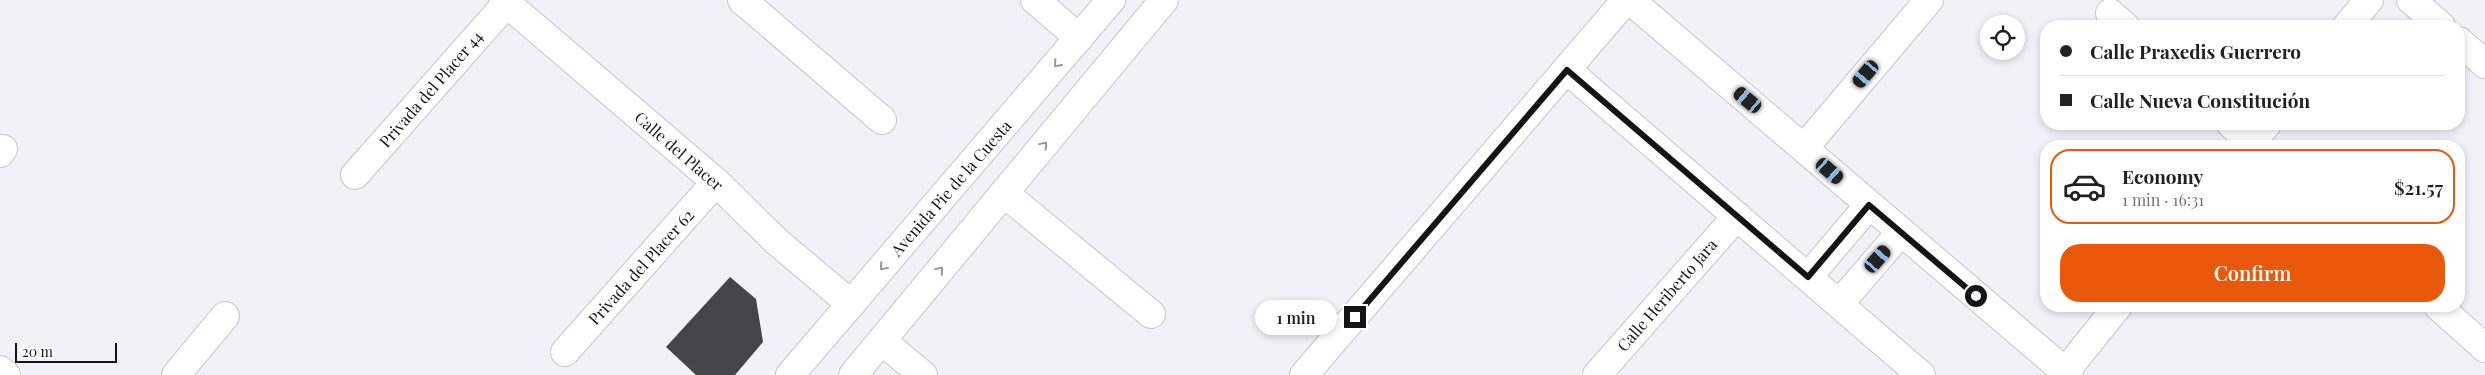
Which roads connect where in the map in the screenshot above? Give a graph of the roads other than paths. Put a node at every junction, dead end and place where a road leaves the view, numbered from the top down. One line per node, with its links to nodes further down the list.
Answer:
1 (742, 0): 16 (street)
2 (1035, 0): 12 (street)
3 (1111, 0): 12 (street, Avenida Pie de la Cuesta)
4 (1929, 0): 19 (street)
5 (2369, 0): 10 (street)
6 (2411, 0): 11 (street)
7 (505, 1): 20 (street, Privada del Placer 44); 21 (street, Calle del Placer)
8 (1632, 1): 15 (street); 19 (street)
9 (1159, 3): 22 (street, one-way to 9)
10 (2352, 20)
11 (2434, 20)
12 (1079, 38): 27 (street, Avenida Pie de la Cuesta, one-way to 27)
13 (2465, 46): 14 (street)
14 (2485, 64)
15 (1567, 70): 24 (street); 44 (street)
16 (882, 120)
17 (2240, 130): 18 (street)
18 (2255, 140)
19 (1804, 148): 23 (street)
20 (355, 175)
21 (716, 182): 27 (street, Calle del Placer); 35 (street, Privada del Placer 62)
22 (1004, 193): 31 (street); 33 (street, one-way to 22)
23 (1869, 205): 25 (street); 26 (street)
24 (1737, 216): 26 (street); 45 (street, Calle Heriberto Jara)
25 (1901, 232): 28 (street); 38 (street)
26 (1808, 277): 28 (street)
27 (851, 304): 41 (street, Avenida Pie de la Cuesta)
28 (1839, 304): 37 (street)
29 (2113, 312): 38 (street)
30 (2445, 312): 34 (street)
31 (1151, 314)
32 (225, 316): 40 (street)
33 (882, 340): 42 (street); 43 (street)
34 (2485, 348)
35 (565, 352)
36 (0, 370): 39 (street)
37 (1905, 370)
38 (2067, 373)
39 (6, 375)
40 (176, 375)
41 (790, 375)
42 (853, 375)
43 (923, 375)
44 (1304, 375)
45 (1597, 375)

